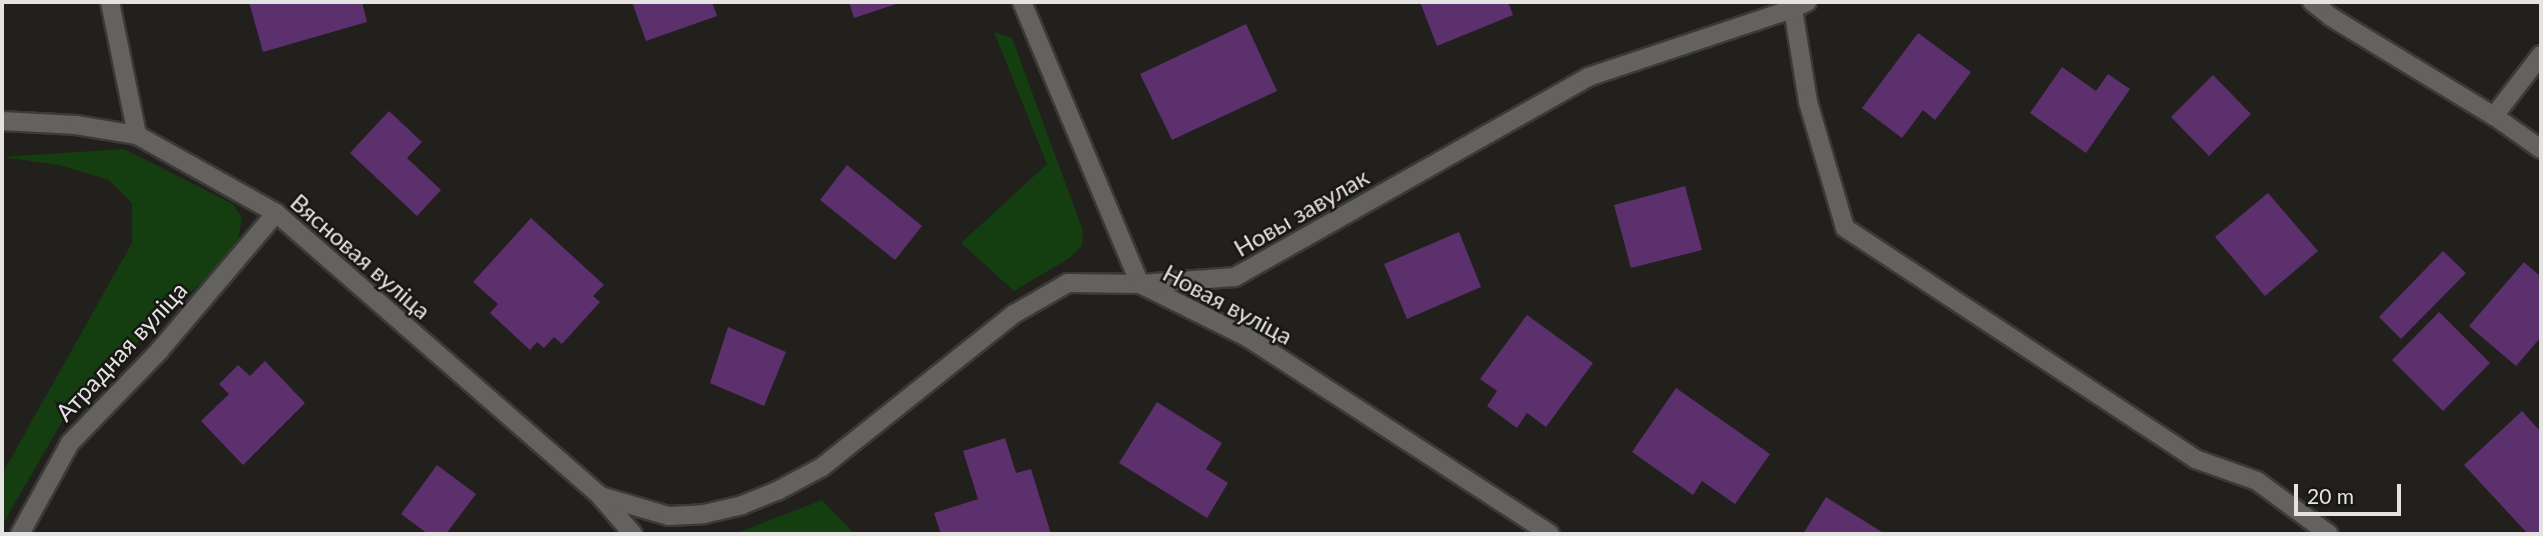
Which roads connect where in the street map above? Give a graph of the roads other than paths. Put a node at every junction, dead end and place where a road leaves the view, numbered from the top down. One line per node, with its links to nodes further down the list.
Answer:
1 (110, 2): 8 (street)
2 (1022, 2): 11 (street, Новая вуліца)
3 (2312, 2): 6 (street)
4 (1800, 6): 11 (street, Новы завулак); 16 (street)
5 (2541, 55): 6 (street)
6 (2494, 116): 9 (street)
7 (2, 121): 8 (street, Вясновая вуліца)
8 (137, 135): 10 (street, Вясновая вуліца)
9 (2541, 149)
10 (276, 213): 12 (street, Вясновая вуліца); 13 (street, Атрадная вуліца)
11 (1140, 284): 12 (street, Новы завулак); 15 (street, Новая вуліца)
12 (600, 496): 14 (street, Вясновая вуліца)
13 (20, 534)
14 (633, 534)
15 (1550, 534)
16 (2329, 534)

